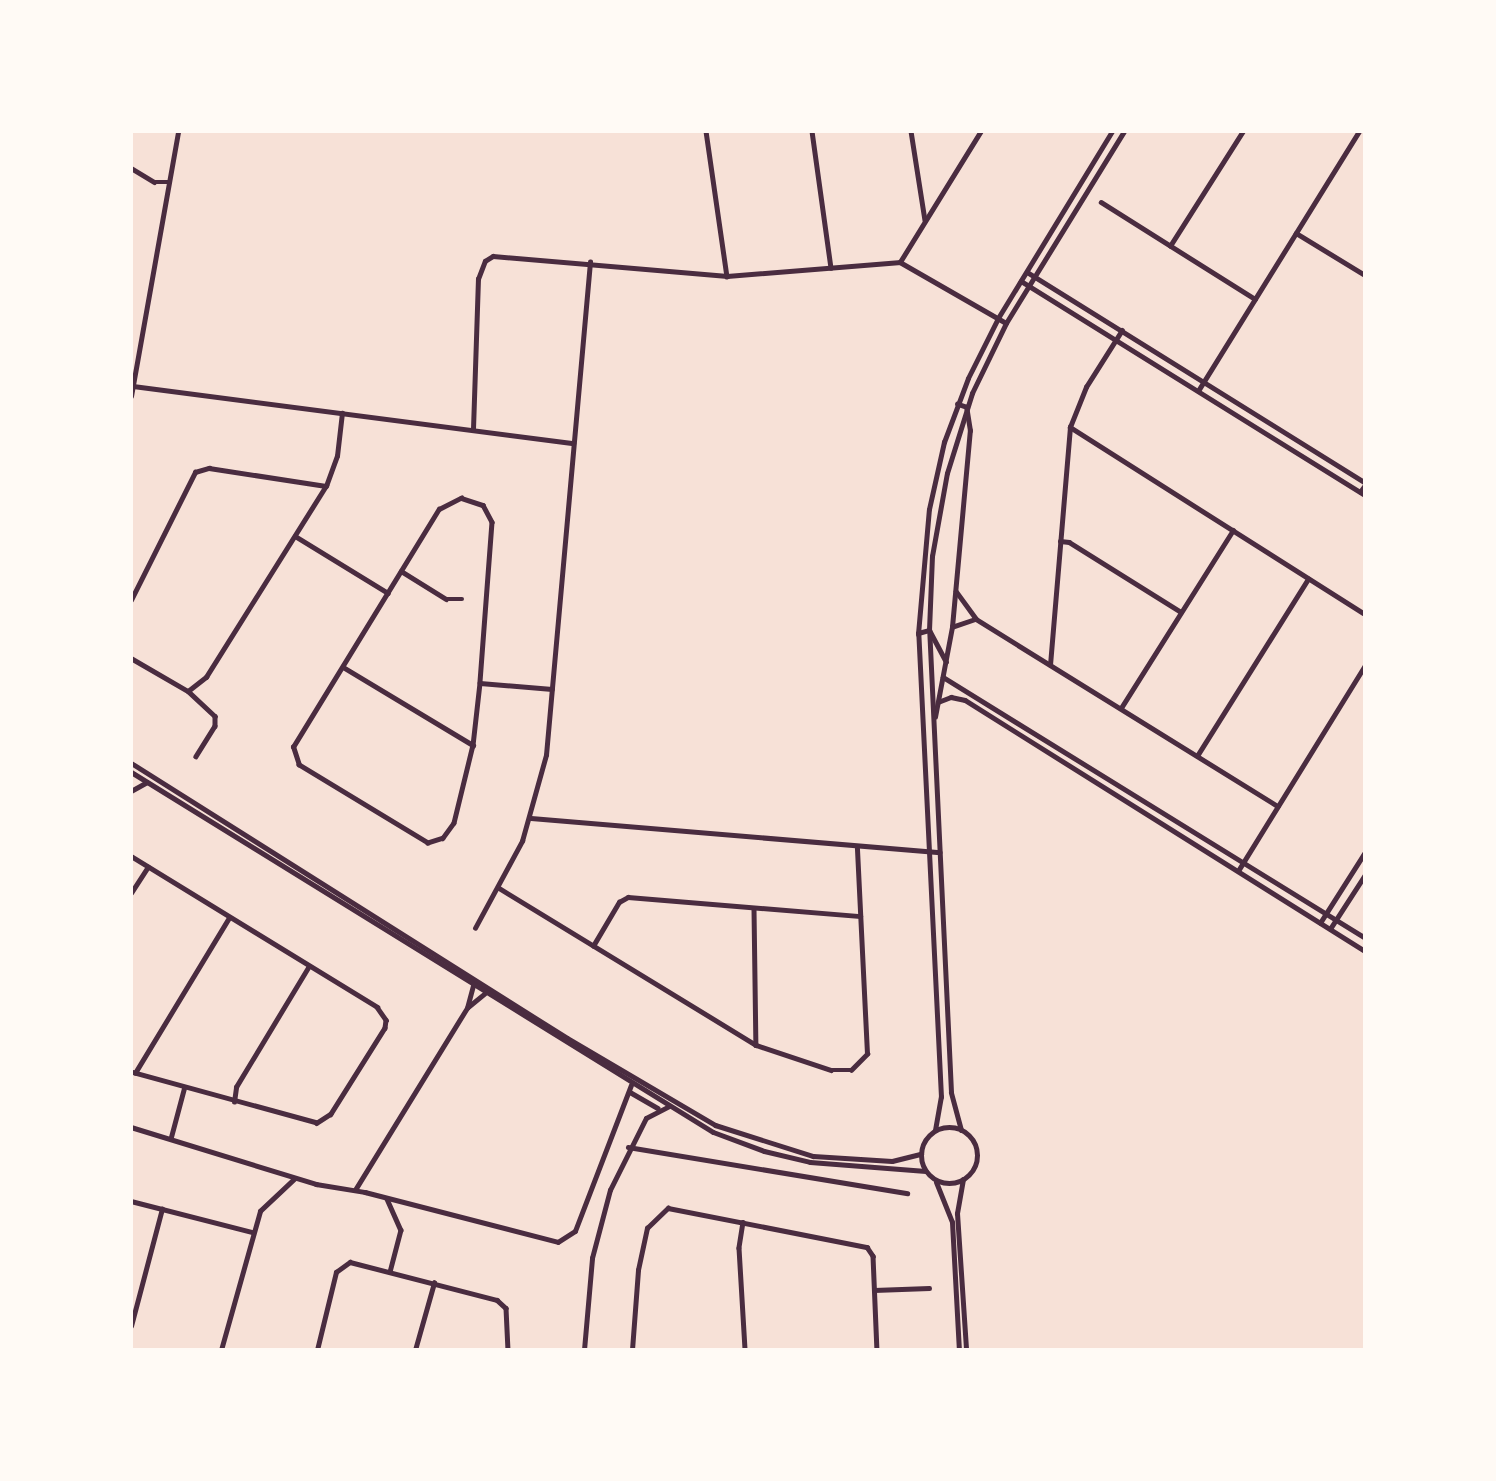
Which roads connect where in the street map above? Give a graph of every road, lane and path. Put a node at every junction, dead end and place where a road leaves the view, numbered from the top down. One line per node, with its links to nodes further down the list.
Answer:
1 (178, 131): 11 (street)
2 (706, 131): 21 (street)
3 (812, 131): 18 (street)
4 (911, 131): 13 (street)
5 (981, 131): 13 (street)
6 (1112, 131): 19 (street)
7 (1124, 131): 22 (street)
8 (1243, 131): 15 (street)
9 (1359, 131): 14 (street)
10 (131, 168): 11 (street)
11 (170, 182): 31 (street)
12 (1101, 202): 15 (street)
13 (925, 222): 17 (street)
14 (1296, 233): 20 (street); 25 (street)
15 (1170, 246): 25 (street)
16 (590, 262): 21 (street); 38 (street); 39 (street)
17 (900, 262): 18 (street); 26 (street)
18 (831, 268): 21 (street)
19 (1027, 272): 22 (street); 23 (street)
20 (1365, 275)
21 (727, 276)
22 (1035, 277): 24 (street); 28 (street)
23 (1021, 281): 24 (street); 26 (street)
24 (1029, 287): 27 (street); 29 (street)
25 (1255, 299): 30 (street)
26 (998, 318): 27 (street); 34 (street)
27 (1006, 323): 35 (street)
28 (1122, 330): 29 (street); 30 (street)
29 (1116, 339): 32 (street); 37 (street)
30 (1203, 383): 32 (street); 40 (street)
31 (133, 386): 33 (street); 36 (street)
32 (1198, 391): 42 (street)
33 (131, 396)
34 (957, 404): 35 (street); 57 (street)
35 (967, 407): 48 (street); 56 (street)
36 (342, 413): 38 (street); 41 (street)
37 (1070, 427): 43 (street); 45 (street)
38 (473, 429): 39 (street)
39 (573, 443): 65 (street)
40 (1365, 484): 42 (street)
41 (326, 486): 44 (street); 51 (street)
42 (1362, 494)
43 (1233, 530): 47 (street); 52 (street)
44 (295, 536): 49 (street); 66 (street)
45 (1060, 541): 52 (street); 60 (street)
46 (401, 571): 49 (street); 50 (street); 64 (street)
47 (1308, 578): 53 (street); 71 (street)
48 (956, 592): 54 (street); 55 (street)
49 (388, 593): 62 (street)
50 (462, 599)
51 (131, 600)
52 (1181, 612): 68 (street)
53 (1365, 614)
54 (976, 619): 55 (street); 60 (street)
55 (952, 627): 59 (street)
56 (929, 630): 57 (street); 59 (street); 69 (street)
57 (918, 634): 80 (street)
58 (131, 658): 66 (street)
59 (946, 662): 63 (street)
60 (1050, 664): 68 (street)
61 (1365, 665): 77 (street)
62 (343, 667): 70 (street); 70 (street)
63 (943, 677): 67 (street); 84 (street)
64 (480, 683): 65 (street); 70 (street)
65 (552, 688): 78 (street)
66 (188, 691): 72 (street)
67 (938, 702): 69 (street); 86 (street)
68 (1121, 708): 71 (street)
69 (933, 721): 81 (street)
70 (473, 745)
71 (1197, 755): 77 (street)
72 (196, 756)
73 (131, 763): 117 (street)
74 (131, 772): 75 (street)
75 (147, 782): 76 (street); 102 (street)
76 (131, 790)
77 (1278, 806): 84 (street)
78 (531, 818): 79 (street); 88 (street)
79 (857, 848): 80 (street); 92 (street)
80 (929, 852): 81 (street); 113 (street)
81 (940, 852): 114 (street)
82 (1365, 852): 91 (street)
83 (131, 856): 85 (street)
84 (1244, 862): 86 (street); 91 (street)
85 (148, 867): 89 (street); 93 (street)
86 (1238, 871): 95 (street)
87 (1365, 875): 94 (street)
88 (499, 888): 96 (street); 99 (street)
89 (131, 894)
90 (754, 909): 92 (street); 99 (street); 105 (street)
91 (1326, 915): 94 (street); 95 (street)
92 (860, 916): 105 (street)
93 (229, 918): 101 (street); 106 (street)
94 (1336, 921): 97 (street); 98 (street)
95 (1320, 923): 97 (street)
96 (475, 928)
97 (1330, 929): 100 (street)
98 (1365, 938)
99 (593, 946): 105 (street)
100 (1365, 951)
101 (309, 966): 109 (street); 109 (street)
102 (472, 986): 103 (street); 104 (street)
103 (484, 993): 104 (street); 108 (street)
104 (467, 1008): 122 (street)
105 (755, 1045)
106 (133, 1073): 107 (street)
107 (184, 1088): 109 (street); 115 (street)
108 (631, 1088): 110 (street); 111 (street); 124 (street)
109 (234, 1102)
110 (668, 1107): 111 (street); 118 (street)
111 (659, 1108): 116 (street)
112 (131, 1127): 115 (street)
113 (936, 1130): 114 (street); 117 (street)
114 (961, 1130): 121 (street)
115 (171, 1137): 119 (street)
116 (628, 1147): 123 (street); 138 (street)
117 (921, 1154): 118 (street)
118 (926, 1171): 120 (street)
119 (294, 1178): 122 (street); 128 (street)
120 (934, 1179): 121 (street); 142 (street)
121 (963, 1179): 143 (street)
122 (355, 1190): 124 (street)
123 (907, 1194)
124 (387, 1198): 129 (street)
125 (131, 1201): 126 (street)
126 (162, 1209): 128 (street); 133 (street)
127 (743, 1222): 132 (street); 139 (street); 140 (street)
128 (252, 1232): 134 (street)
129 (390, 1272): 130 (street); 135 (street)
130 (434, 1283): 136 (street); 137 (street)
131 (929, 1288): 132 (street)
132 (874, 1290): 141 (street)
133 (131, 1326)
134 (221, 1350)
135 (317, 1350)
136 (415, 1350)
137 (508, 1350)
138 (584, 1350)
139 (632, 1350)
140 (745, 1350)
141 (877, 1350)
142 (959, 1350)
143 (965, 1350)

